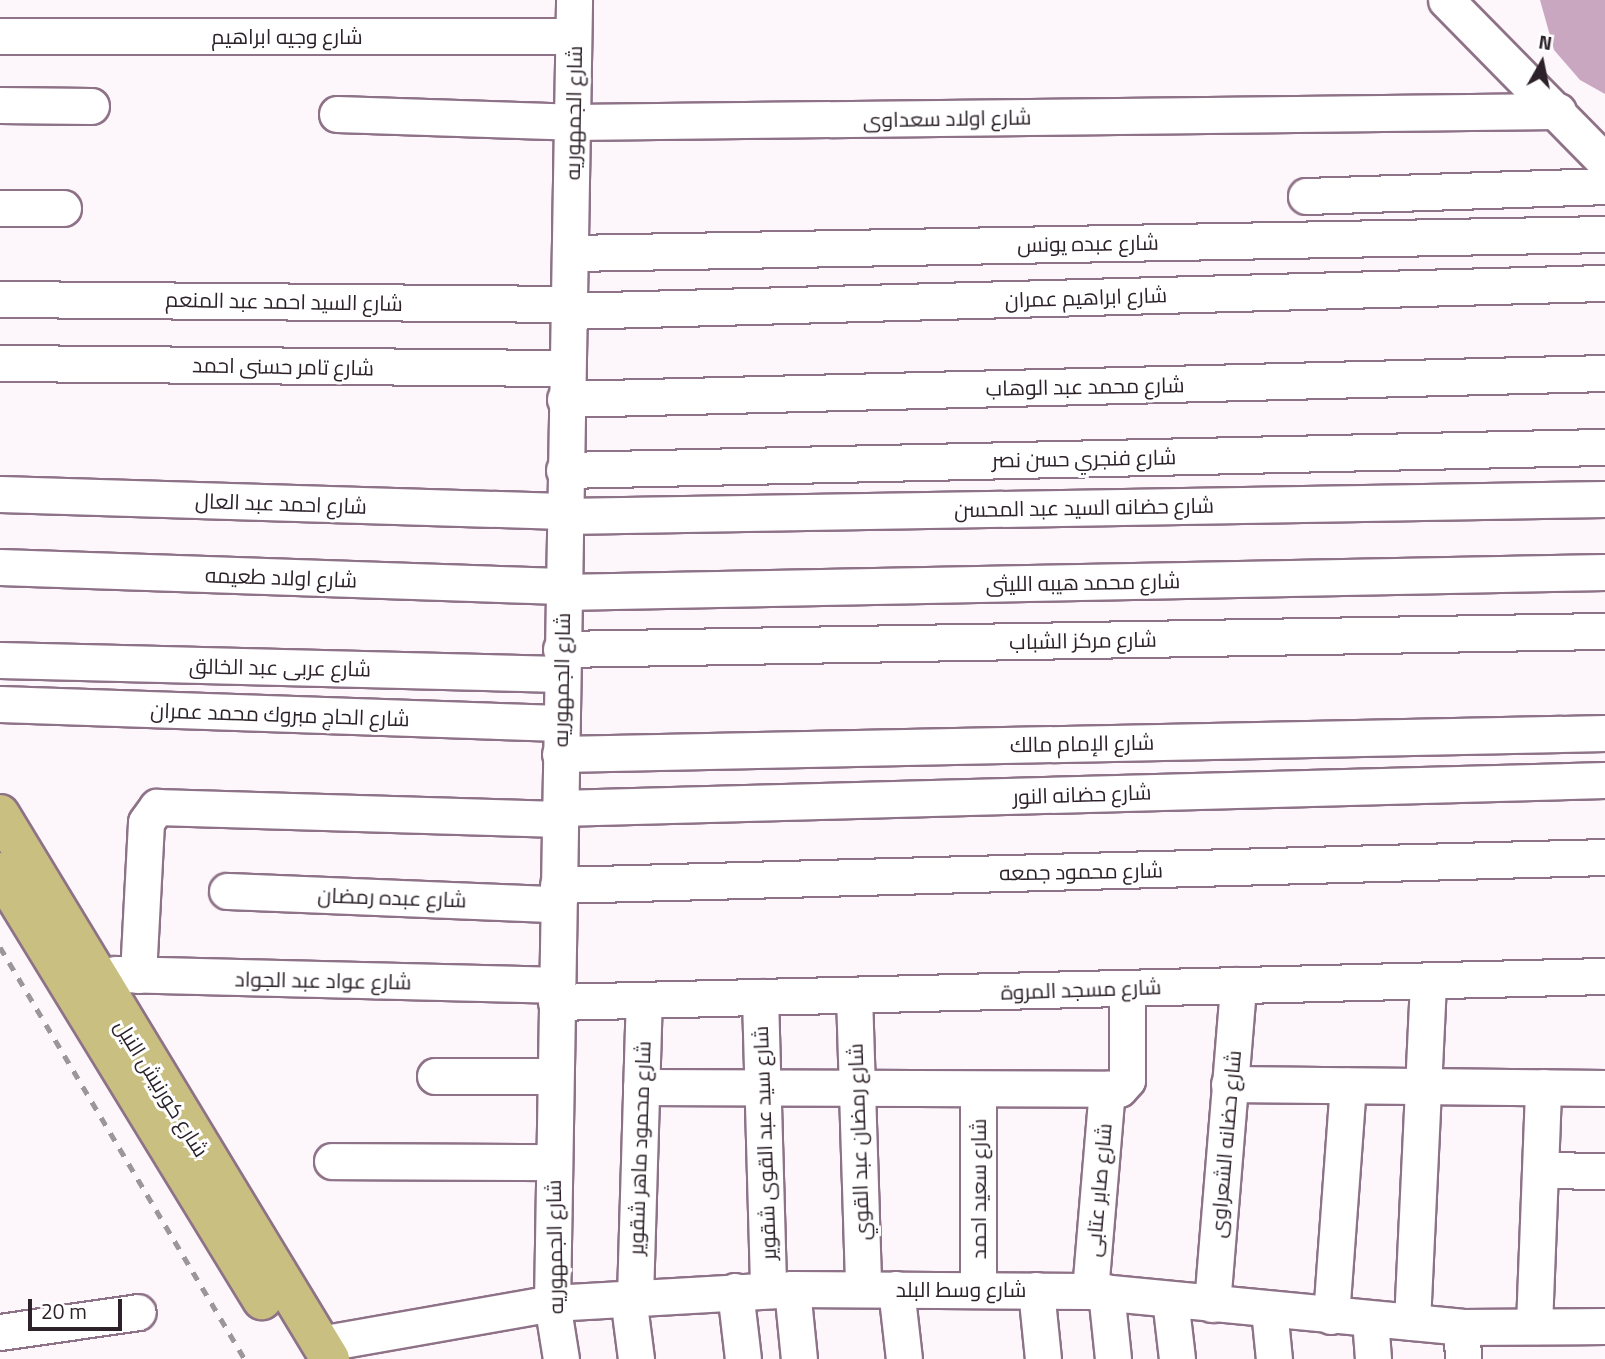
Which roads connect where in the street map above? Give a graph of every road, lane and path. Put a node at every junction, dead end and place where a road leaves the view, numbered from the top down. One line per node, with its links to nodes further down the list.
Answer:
1 (574, 0): 4 (street, شارع الجمهوريه)
2 (1446, 0): 7 (street)
3 (0, 36): 4 (street, شارع وجيه ابراهيم)
4 (573, 36): 9 (street, شارع الجمهوريه)
5 (0, 105): 6 (street)
6 (91, 106)
7 (1558, 111): 9 (street, شارع اولاد سعداوى); 10 (street)
8 (337, 114): 9 (street, شارع اولاد سعداوى)
9 (572, 122): 16 (street, شارع الجمهوريه)
10 (1605, 162)
11 (1605, 186): 12 (street)
12 (1306, 196)
13 (0, 208): 14 (street)
14 (63, 208)
15 (1605, 234): 16 (street, شارع عبده يونس)
16 (571, 253): 19 (street, شارع الجمهوريه)
17 (1605, 283): 19 (street, شارع ابراهيم عمران)
18 (0, 299): 19 (street, شارع السيد احمد عبد المنعم)
19 (568, 308): 22 (street, شارع الجمهوريه)
20 (0, 363): 22 (street, شارع تامر حسنى احمد)
21 (1605, 373): 22 (street, شارع محمد عبد الوهاب)
22 (565, 384): 24 (street, شارع الجمهوريه)
23 (1605, 447): 24 (street, شارع فنجري حسن نصر)
24 (564, 470): 27 (street, شارع الجمهوريه)
25 (0, 494): 27 (street, شارع احمد عبد العال)
26 (1605, 499): 27 (street, شارع حضانه السيد عبد المحسن)
27 (563, 513): 30 (street, شارع الجمهوريه)
28 (0, 567): 30 (street, شارع اولاد طعيمه)
29 (1605, 572): 30 (street, شارع محمد هيبه الليثى)
30 (562, 589): 33 (street, شارع الجمهوريه)
31 (1605, 631): 33 (street, شارع مركز الشباب)
32 (0, 660): 33 (street, شارع عربى عبد الخالق)
33 (561, 661): 36 (street, شارع الجمهوريه)
34 (0, 704): 36 (street, شارع الحاج مبروك محمد عمران)
35 (1605, 733): 36 (street, شارع الإمام مالك)
36 (560, 739): 39 (street, شارع الجمهوريه)
37 (1605, 780): 39 (street, شارع حضانه النور)
38 (0, 814): 44 (main road, شارع كورنيش النيل)
39 (559, 814): 43 (street, شارع الجمهوريه); 45 (street, شارع حضانه النور)
40 (1605, 858): 43 (street, شارع محمود جمعه)
41 (0, 872): 88 (main road, شارع كورنيش النيل)
42 (227, 891): 43 (street, شارع عبده رمضان)
43 (557, 894): 50 (street, شارع الجمهوريه)
44 (91, 974): 45 (street, شارع عواد عبد الجواد); 88 (main road, شارع كورنيش النيل)
45 (138, 975): 50 (street, شارع عواد عبد الجواد)
46 (1605, 976): 47 (street, شارع مسجد المروة)
47 (1428, 981): 48 (street, شارع مسجد المروة); 58 (street)
48 (1238, 985): 49 (street, شارع مسجد المروة); 56 (street, شارع حضانه الشعراوى)
49 (1127, 988): 51 (street, شارع مسجد المروة); 65 (street)
50 (556, 993): 53 (street, شارع مسجد المروة); 55 (street, شارع الجمهوريه)
51 (854, 995): 52 (street, شارع مسجد المروة); 62 (street, شارع رمضان عبد القوي)
52 (760, 997): 53 (street, شارع مسجد المروة); 60 (street, شارع سيد عبد القوى شقوير)
53 (644, 1000): 59 (street, شارع محمود ماهر شقوير)
54 (435, 1076): 55 (street)
55 (555, 1076): 67 (street, شارع الجمهوريه)
56 (1229, 1084): 57 (street); 78 (street, شارع حضانه الشعراوى)
57 (1348, 1086): 58 (street); 81 (street)
58 (1423, 1086): 61 (street); 83 (street)
59 (641, 1087): 60 (street); 75 (street, شارع محمود ماهر شقوير)
60 (762, 1087): 62 (street); 71 (street, شارع سيد عبد القوى شقوير)
61 (1543, 1087): 64 (street); 68 (street)
62 (857, 1088): 63 (street); 70 (street, شارع رمضان عبد القوي)
63 (978, 1088): 65 (street); 72 (street, شارع سعيد احمد)
64 (1605, 1088)
65 (1107, 1089): 74 (street, شارع صابر عتابى)
66 (332, 1161): 67 (street)
67 (554, 1162): 77 (street, شارع الجمهوريه)
68 (1541, 1170): 69 (street); 84 (street)
69 (1605, 1171)
70 (879, 1289): 71 (street, شارع وسط البلد); 72 (street, شارع وسط البلد); 93 (street, شارع رمضان عبد القوي)
71 (765, 1290): 75 (street, شارع وسط البلد); 91 (street); 92 (street)
72 (978, 1290): 73 (street, شارع وسط البلد)
73 (1035, 1290): 74 (street, شارع وسط البلد); 94 (street)
74 (1098, 1291): 76 (street, شارع وسط البلد); 95 (street, شارع صابر عتابى)
75 (631, 1297): 77 (street, شارع وسط البلد); 90 (street, شارع محمود ماهر شقوير)
76 (1170, 1299): 78 (street, شارع وسط البلد); 96 (street)
77 (552, 1303): 88 (street, شارع وسط البلد); 89 (street, شارع الجمهوريه)
78 (1212, 1304): 79 (street, شارع وسط البلد)
79 (1269, 1310): 81 (street, شارع وسط البلد); 97 (street)
80 (138, 1312): 86 (street)
81 (1331, 1316): 82 (street, شارع وسط البلد)
82 (1370, 1319): 83 (street, شارع وسط البلد); 98 (street)
83 (1412, 1322): 87 (street, شارع وسط البلد)
84 (1534, 1326): 85 (street, شارع وسط البلد); 87 (street, شارع وسط البلد)
85 (1605, 1326)
86 (0, 1332)
87 (1462, 1343)
88 (316, 1354)
89 (561, 1359)
90 (636, 1359)
91 (743, 1359)
92 (799, 1359)
93 (904, 1359)
94 (1043, 1359)
95 (1113, 1359)
96 (1177, 1359)
97 (1274, 1359)
98 (1373, 1359)

